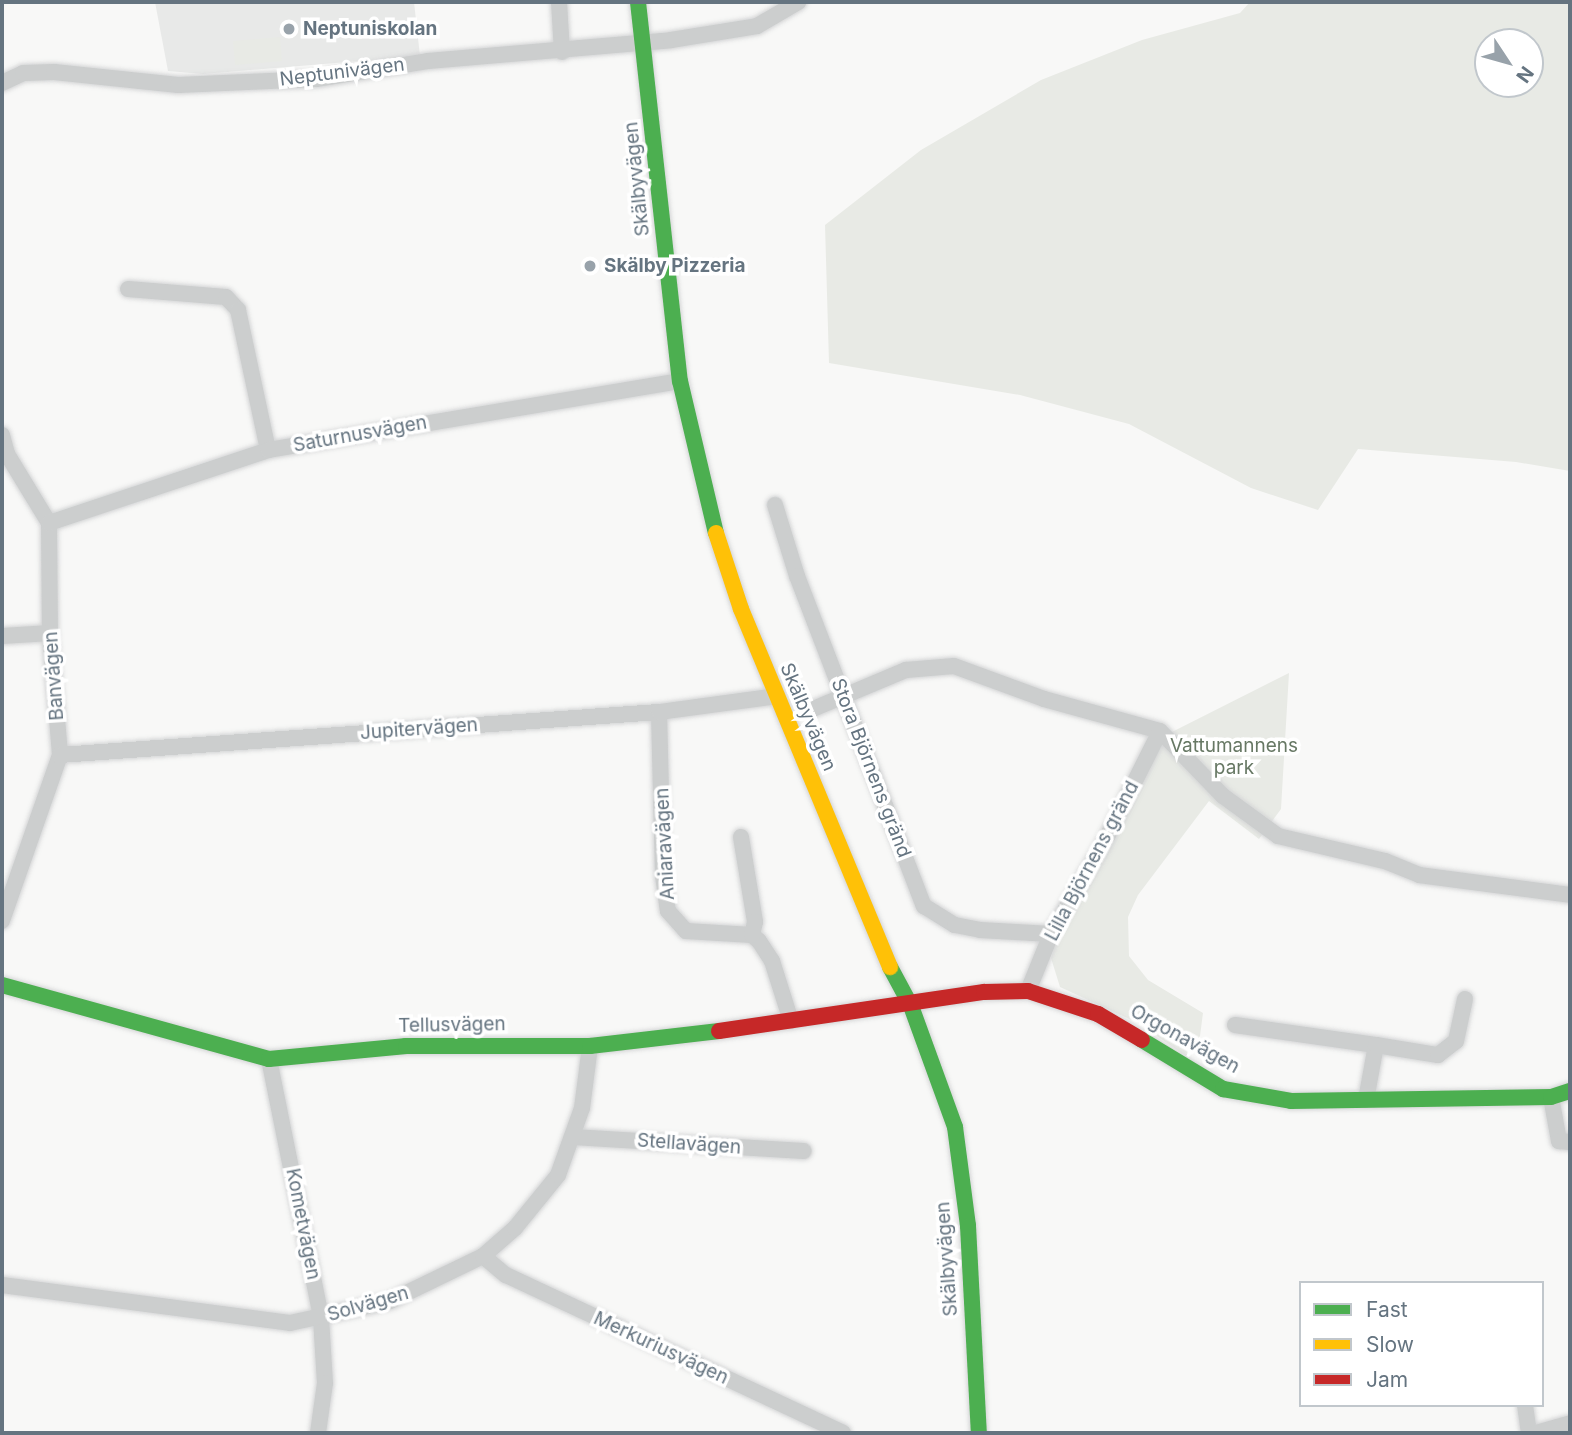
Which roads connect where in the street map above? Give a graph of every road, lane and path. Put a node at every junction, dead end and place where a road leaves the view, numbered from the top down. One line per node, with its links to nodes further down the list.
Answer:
1 (559, 2): 5 (street)
2 (638, 2): 4 (street, Skälbyvägen)
3 (798, 2): 4 (street, Neptunivägen)
4 (643, 45): 5 (street, Neptunivägen); 8 (street, Skälbyvägen)
5 (562, 52): 6 (street, Neptunivägen)
6 (2, 83)
7 (128, 289): 10 (street)
8 (680, 381): 10 (street, Saturnusvägen); 16 (street, Skälbyvägen)
9 (2, 435): 12 (street)
10 (268, 450): 12 (street, Saturnusvägen)
11 (775, 505): 15 (street, Stora Björnens gränd)
12 (50, 523): 13 (street, Banvägen)
13 (50, 633): 14 (street); 20 (street, Banvägen)
14 (2, 636)
15 (842, 693): 17 (street); 19 (street); 24 (street, Stora Björnens gränd)
16 (777, 696): 18 (street, Jupitervägen); 29 (street, Skälbyvägen)
17 (813, 709)
18 (659, 712): 20 (street, Jupitervägen); 25 (street, Aniaravägen)
19 (1160, 732): 22 (street); 24 (street, Lilla Björnens gränd)
20 (60, 755): 23 (street, Banvägen)
21 (741, 837): 25 (street)
22 (1570, 895)
23 (2, 920)
24 (1051, 934): 27 (street, Lilla Björnens gränd)
25 (752, 935): 30 (street)
26 (2, 985): 34 (street, Tellusvägen)
27 (1028, 992): 29 (street, Orgonavägen); 37 (street, Orgonavägen)
28 (1465, 999): 32 (street)
29 (911, 1006): 30 (street, Tellusvägen); 48 (street, Skälbyvägen)
30 (791, 1021): 33 (street, Tellusvägen)
31 (1235, 1025): 32 (street)
32 (1376, 1045): 37 (street)
33 (590, 1046): 34 (street, Tellusvägen); 38 (street, Solvägen)
34 (270, 1059): 43 (street, Kometvägen)
35 (1570, 1091): 36 (street, Orgonavägen)
36 (1552, 1097): 37 (street, Orgonavägen); 39 (street)
37 (1366, 1100)
38 (573, 1137): 40 (street, Stellavägen); 41 (street, Solvägen)
39 (1570, 1142)
40 (804, 1151)
41 (483, 1256): 43 (street, Solvägen); 47 (street, Merkuriusvägen)
42 (2, 1285): 43 (street, Solvägen)
43 (321, 1318): 46 (street, Kometvägen)
44 (1525, 1407): 49 (street)
45 (1570, 1423): 50 (street)
46 (318, 1433)
47 (843, 1433)
48 (979, 1433)
49 (1530, 1433)
50 (1536, 1433)

